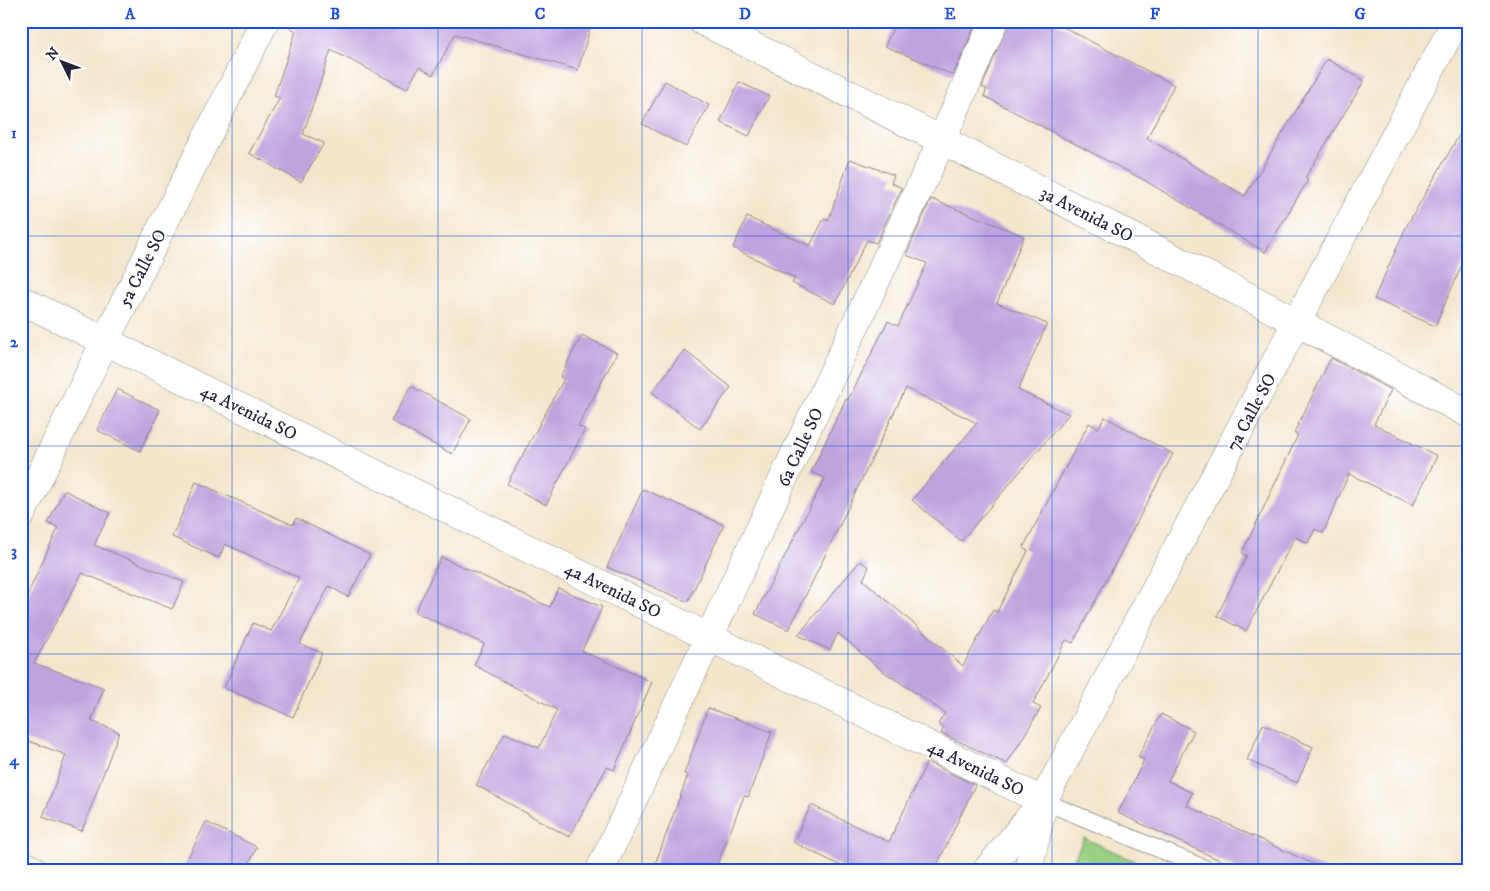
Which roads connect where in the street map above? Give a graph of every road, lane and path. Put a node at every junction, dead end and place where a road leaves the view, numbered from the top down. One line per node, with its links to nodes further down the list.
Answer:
1 (265, 21): 8 (street, 5a Calle SO)
2 (702, 21): 5 (street, 3a Avenida SO)
3 (994, 21): 5 (street, 6a Calle SO)
4 (1456, 21): 7 (street, 7a Calle SO)
5 (942, 140): 7 (street, 3a Avenida SO); 11 (street, 6a Calle SO)
6 (21, 300): 8 (street, 4a Avenida SO)
7 (1298, 322): 9 (street, 3a Avenida SO); 12 (street, 7a Calle SO)
8 (105, 341): 10 (street, 5a Calle SO); 11 (street, 4a Avenida SO)
9 (1469, 414)
10 (21, 515)
11 (710, 638): 12 (street, 4a Avenida SO); 15 (street, 6a Calle SO)
12 (1043, 801): 16 (street, 7a Calle SO); 17 (street, 7a Calle SO); 18 (lane, 4a Avenida SO)
13 (21, 864): 14 (street)
14 (33, 870)
15 (600, 870)
16 (987, 870)
17 (1028, 870)
18 (1209, 870)

